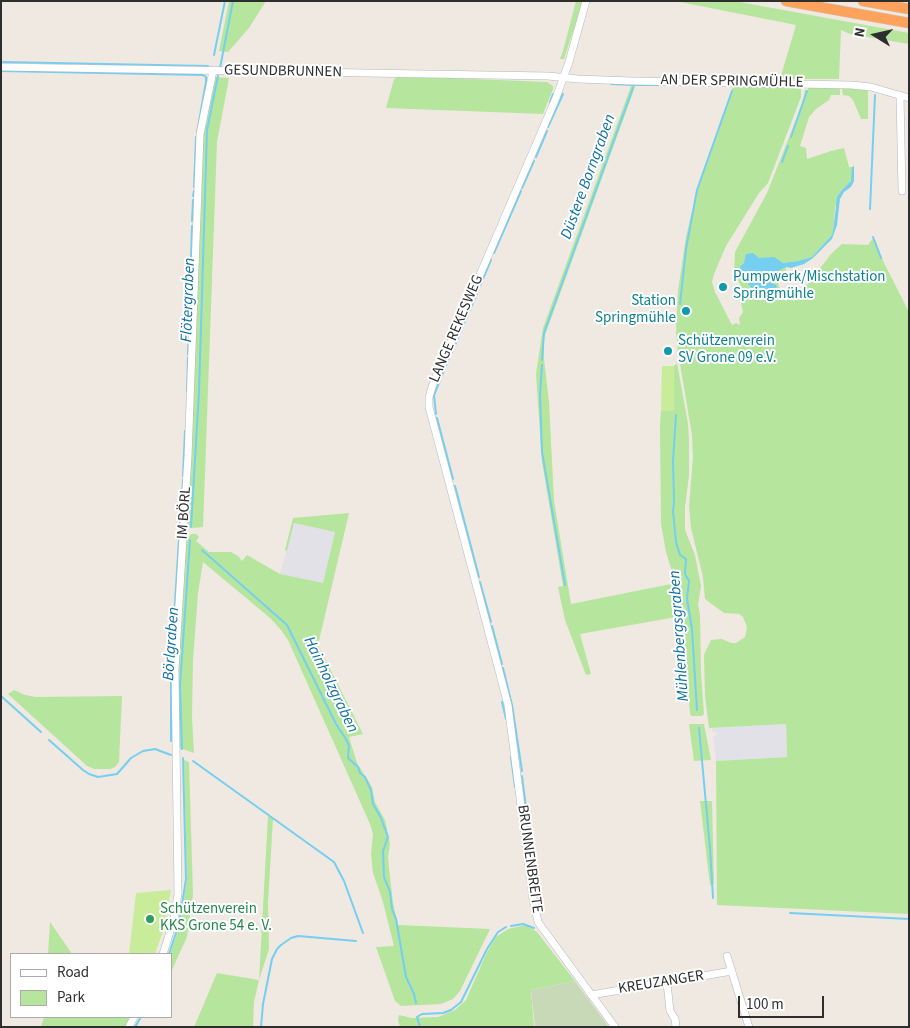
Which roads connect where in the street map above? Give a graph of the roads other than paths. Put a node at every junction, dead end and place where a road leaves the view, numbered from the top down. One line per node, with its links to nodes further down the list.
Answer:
1 (586, 1): 8 (street, LANGE REKESWEG)
2 (786, 1): 5 (highway)
3 (862, 1): 4 (highway)
4 (909, 10)
5 (909, 23)
6 (1, 67): 7 (street, GESUNDBRUNNEN)
7 (213, 71): 8 (street, GESUNDBRUNNEN); 13 (street, IM BÖRL)
8 (564, 76): 9 (street, AN DER SPRINGMÜHLE); 12 (street, LANGE REKESWEG)
9 (900, 95): 10 (street, AN DER SPRINGMÜHLE); 11 (street)
10 (909, 98)
11 (902, 191)
12 (512, 725): 17 (street, BRUNNENBREITE)
13 (163, 953)
14 (727, 956): 15 (street)
15 (732, 971): 16 (street, KREUZANGER); 20 (street)
16 (667, 983): 17 (street, KREUZANGER); 19 (street)
17 (590, 995): 18 (street, BRUNNENBREITE)
18 (616, 1027)
19 (676, 1027)
20 (749, 1027)

